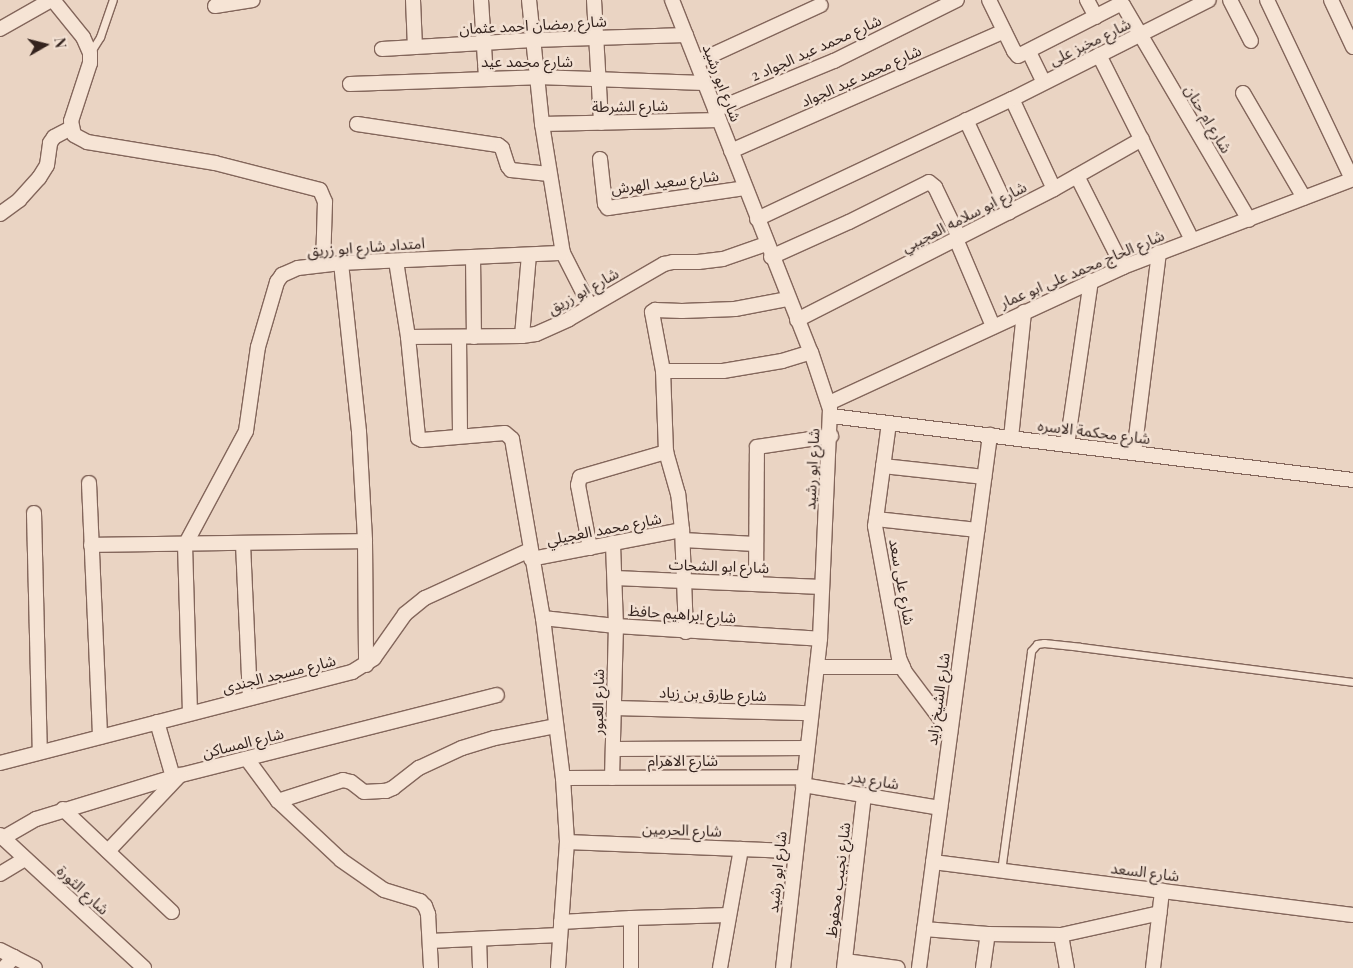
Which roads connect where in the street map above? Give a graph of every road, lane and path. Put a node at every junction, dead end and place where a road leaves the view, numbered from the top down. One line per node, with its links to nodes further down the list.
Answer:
1 (52, 0): 19 (street); 31 (street)
2 (113, 0): 31 (lane)
3 (253, 0): 17 (street)
4 (413, 0): 27 (street)
5 (480, 0): 26 (street)
6 (529, 0): 24 (street)
7 (594, 0): 23 (street)
8 (672, 0): 21 (street, شارع ابو رشيد)
9 (957, 0): 42 (street, شارع محمد عبد الجواد 2)
10 (989, 0): 20 (street)
11 (1088, 0): 18 (street)
12 (1209, 0): 22 (street, شارع مخبز على)
13 (1230, 0): 25 (street)
14 (1267, 0): 53 (street)
15 (1330, 0): 28 (street)
16 (821, 5): 33 (street)
17 (215, 6)
18 (1096, 17): 22 (street, شارع ام حنان); 30 (street)
19 (0, 28)
20 (1004, 31): 30 (street); 49 (street, شارع محمد عبد الجواد)
21 (686, 35): 23 (street, شارع رمضان احمد عثمان); 33 (street, شارع ابو رشيد)
22 (1140, 35): 32 (street, شارع مخبز على); 60 (street, شارع ام حنان)
23 (596, 38): 24 (street, شارع رمضان احمد عثمان); 36 (street)
24 (533, 40): 26 (street, شارع رمضان احمد عثمان); 34 (street)
25 (1251, 41)
26 (484, 43): 27 (street, شارع رمضان احمد عثمان); 35 (street)
27 (415, 47): 29 (street, شارع رمضان احمد عثمان)
28 (1353, 47)
29 (382, 50)
30 (1028, 52): 38 (street)
31 (90, 53): 47 (street)
32 (1099, 55): 38 (street, شارع مخبز على); 48 (street)
33 (696, 62): 37 (street, شارع ابو رشيد)
34 (537, 77): 35 (street, شارع محمد عيد); 36 (street, شارع محمد عيد); 46 (street)
35 (486, 78): 39 (street, شارع محمد عيد)
36 (599, 79): 37 (street, شارع محمد عيد); 44 (street)
37 (704, 83): 42 (street, شارع ابو رشيد)
38 (1044, 83): 41 (street, شارع مخبز على)
39 (350, 84)
40 (1243, 93): 56 (street)
41 (1012, 98): 43 (street, شارع مخبز على); 55 (street)
42 (717, 115): 44 (street, شارع الشرطة); 49 (street, شارع ابو رشيد)
43 (966, 120): 57 (street); 59 (street, شارع مخبز على)
44 (601, 123): 46 (street, شارع الشرطة)
45 (357, 124): 51 (street)
46 (542, 124): 51 (street)
47 (71, 128): 58 (street); 70 (street)
48 (1142, 139): 52 (street, شارع ابو سلامه العجيبي); 62 (street)
49 (731, 151): 54 (street, شارع ابو رشيد)
50 (600, 159): 54 (street, شارع سعيد الهرش)
51 (549, 174): 64 (street)
52 (1077, 176): 55 (street, شارع ابو سلامه العجيبي); 71 (street)
53 (1352, 179): 56 (street, شارع الحاج محمد على ابو عمار)
54 (745, 188): 59 (street, شارع ابو رشيد)
55 (1054, 189): 57 (street, شارع ابو سلامه العجيبي)
56 (1304, 198): 60 (street, شارع الحاج محمد على ابو عمار)
57 (1010, 212): 61 (street, شارع ابو سلامه العجيبي)
58 (0, 214)
59 (757, 219): 63 (street, شارع ابو رشيد)
60 (1249, 220): 62 (street, شارع الحاج محمد على ابو عمار)
61 (958, 238): 63 (street, شارع ابو زريق); 76 (street, شارع ابو سلامه العجيبي); 77 (street)
62 (1192, 240): 65 (street, شارع الحاج محمد على ابو عمار)
63 (769, 250): 73 (street, شارع ابو رشيد); 74 (street, شارع ابو زريق)
64 (563, 253): 66 (street, امتداد شارع ابو زريق); 74 (street)
65 (1159, 253): 71 (street, شارع الحاج محمد على ابو عمار); 92 (street)
66 (529, 255): 67 (street, امتداد شارع ابو زريق); 79 (street)
67 (473, 257): 68 (street, امتداد شارع ابو زريق); 78 (street)
68 (396, 261): 69 (street, امتداد شارع ابو زريق); 80 (street)
69 (341, 263): 70 (street, امتداد شارع ابو زريق); 101 (street)
70 (323, 265): 106 (street, امتداد شارع ابو زريق)
71 (1123, 267): 72 (street, شارع الحاج محمد على ابو عمار)
72 (1091, 282): 75 (street, شارع الحاج محمد على ابو عمار); 90 (street)
73 (788, 299): 76 (street, شارع ابو رشيد); 83 (street)
74 (590, 306): 79 (street, شارع ابو زريق)
75 (1024, 312): 77 (street, شارع الحاج محمد على ابو عمار); 89 (street)
76 (797, 320): 82 (street, شارع ابو رشيد)
77 (993, 326): 84 (street, شارع الحاج محمد على ابو عمار)
78 (474, 336): 79 (street, شارع ابو زريق); 81 (street, شارع ابو زريق)
79 (522, 336)
80 (408, 337): 81 (street, شارع ابو زريق); 86 (street)
81 (459, 337): 86 (street)
82 (811, 352): 83 (street); 84 (street, شارع ابو رشيد)
83 (663, 371): 91 (street)
84 (830, 409): 85 (street, شارع محكمة الاسره); 88 (street, شارع ابو رشيد)
85 (889, 423): 87 (street, شارع محكمة الاسره); 93 (street, شارع على سعد)
86 (460, 435): 108 (street)
87 (990, 435): 89 (street, شارع محكمة الاسره); 94 (street, شارع الشيخ زايد)
88 (831, 436): 104 (street); 112 (street, شارع ابو رشيد)
89 (1011, 438): 90 (street, شارع محكمة الاسره)
90 (1067, 445): 92 (street, شارع محكمة الاسره)
91 (666, 452): 100 (street); 107 (street)
92 (1134, 453): 95 (street, شارع محكمة الاسره)
93 (883, 466): 94 (street); 98 (street, شارع على سعد)
94 (984, 477): 99 (street, شارع الشيخ زايد)
95 (1353, 480)
96 (89, 483): 105 (street)
97 (34, 513): 132 (street)
98 (876, 519): 99 (street); 119 (street, شارع على سعد)
99 (977, 530): 128 (street, شارع الشيخ زايد)
100 (683, 535): 102 (street, شارع محمد العجيلي); 104 (street, شارع محمد العجيلي); 110 (street)
101 (365, 541): 103 (street); 117 (street)
102 (613, 543): 107 (street, شارع محمد العجيلي); 109 (street, شارع العبور)
103 (244, 544): 106 (street); 122 (street)
104 (755, 544): 111 (street)
105 (91, 545): 106 (street); 129 (street)
106 (185, 545): 124 (street)
107 (590, 548): 108 (street, شارع محمد العجيلي)
108 (530, 555): 113 (street); 117 (street, شارع مسجد الجندى)
109 (615, 578): 110 (street, شارع ابو الشحات); 114 (street, شارع العبور)
110 (685, 581): 111 (street, شارع ابو الشحات); 115 (street)
111 (756, 584): 112 (street, شارع ابو الشحات)
112 (822, 587): 116 (street, شارع ابو رشيد)
113 (542, 618): 114 (street, شارع ابراهيم حافظ); 127 (street)
114 (616, 626): 115 (street, شارع ابراهيم حافظ); 123 (street, شارع العبور)
115 (686, 632): 116 (street, شارع ابراهيم حافظ)
116 (820, 639): 118 (street, شارع ابو رشيد)
117 (366, 665): 122 (street, شارع مسجد الجندى)
118 (817, 667): 119 (street); 125 (street, شارع ابو رشيد)
119 (903, 667): 128 (street, شارع على سعد)
120 (1353, 682): 150 (lane)
121 (497, 695): 133 (street, شارع المساكن)
122 (250, 698): 124 (street, شارع مسجد الجندى)
123 (614, 708): 125 (street, شارع طارق بن زياد); 131 (street, شارع العبور)
124 (190, 713): 126 (street, شارع مسجد الجندى)
125 (811, 713): 130 (street, شارع ابو رشيد)
126 (157, 722): 129 (street, شارع مسجد الجندى); 135 (street)
127 (556, 726): 136 (street); 140 (street)
128 (950, 732): 141 (street, شارع الشيخ زايد)
129 (100, 737): 132 (street, شارع مسجد الجندى)
130 (807, 748): 131 (street); 138 (street, شارع ابو رشيد)
131 (613, 749): 137 (street, شارع العبور)
132 (40, 752): 134 (street, شارع مسجد الجندى)
133 (247, 759): 135 (street, شارع المساكن); 140 (street)
134 (0, 763)
135 (176, 776): 142 (street, شارع المساكن); 146 (street)
136 (563, 778): 137 (street, شارع الاهرام); 144 (street)
137 (612, 778): 138 (street, شارع الاهرام)
138 (803, 781): 139 (street, شارع بدر); 147 (street, شارع ابو رشيد)
139 (864, 795): 141 (street, شارع بدر); 166 (street, شارع نجيب محفوظ)
140 (278, 801): 163 (street)
141 (940, 808): 149 (street, شارع الشيخ زايد)
142 (63, 809): 143 (street, شارع المساكن); 146 (street)
143 (2, 837): 148 (street, شارع الثورة)
144 (567, 842): 145 (street, شارع الحرمين); 158 (street)
145 (741, 849): 147 (street, شارع الحرمين); 155 (street)
146 (108, 851): 153 (street)
147 (796, 851): 175 (street, شارع ابو رشيد)
148 (25, 859): 151 (street); 169 (street, شارع الثورة)
149 (933, 862): 150 (street, شارع السعد); 159 (street, شارع الشيخ زايد)
150 (1001, 871): 152 (street, شارع السعد)
151 (0, 874)
152 (1162, 891): 154 (street); 156 (street, شارع السعد)
153 (172, 912)
154 (1160, 913): 161 (street); 180 (street)
155 (729, 915): 157 (street); 174 (street)
156 (1353, 915)
157 (631, 918): 158 (street); 173 (street)
158 (561, 929): 162 (street); 172 (street)
159 (924, 929): 160 (street); 177 (street, شارع الشيخ زايد)
160 (988, 934): 161 (street); 178 (street)
161 (1061, 935): 179 (street)
162 (479, 939): 163 (street); 171 (street)
163 (430, 941): 170 (street)
164 (0, 950): 165 (street)
165 (14, 957): 167 (street); 168 (street)
166 (844, 965): 176 (street)
167 (4, 968)
168 (35, 968)
169 (144, 968)
170 (431, 968)
171 (480, 968)
172 (558, 968)
173 (631, 968)
174 (720, 968)
175 (783, 968)
176 (898, 968)
177 (919, 968)
178 (983, 968)
179 (1067, 968)
180 (1153, 968)

